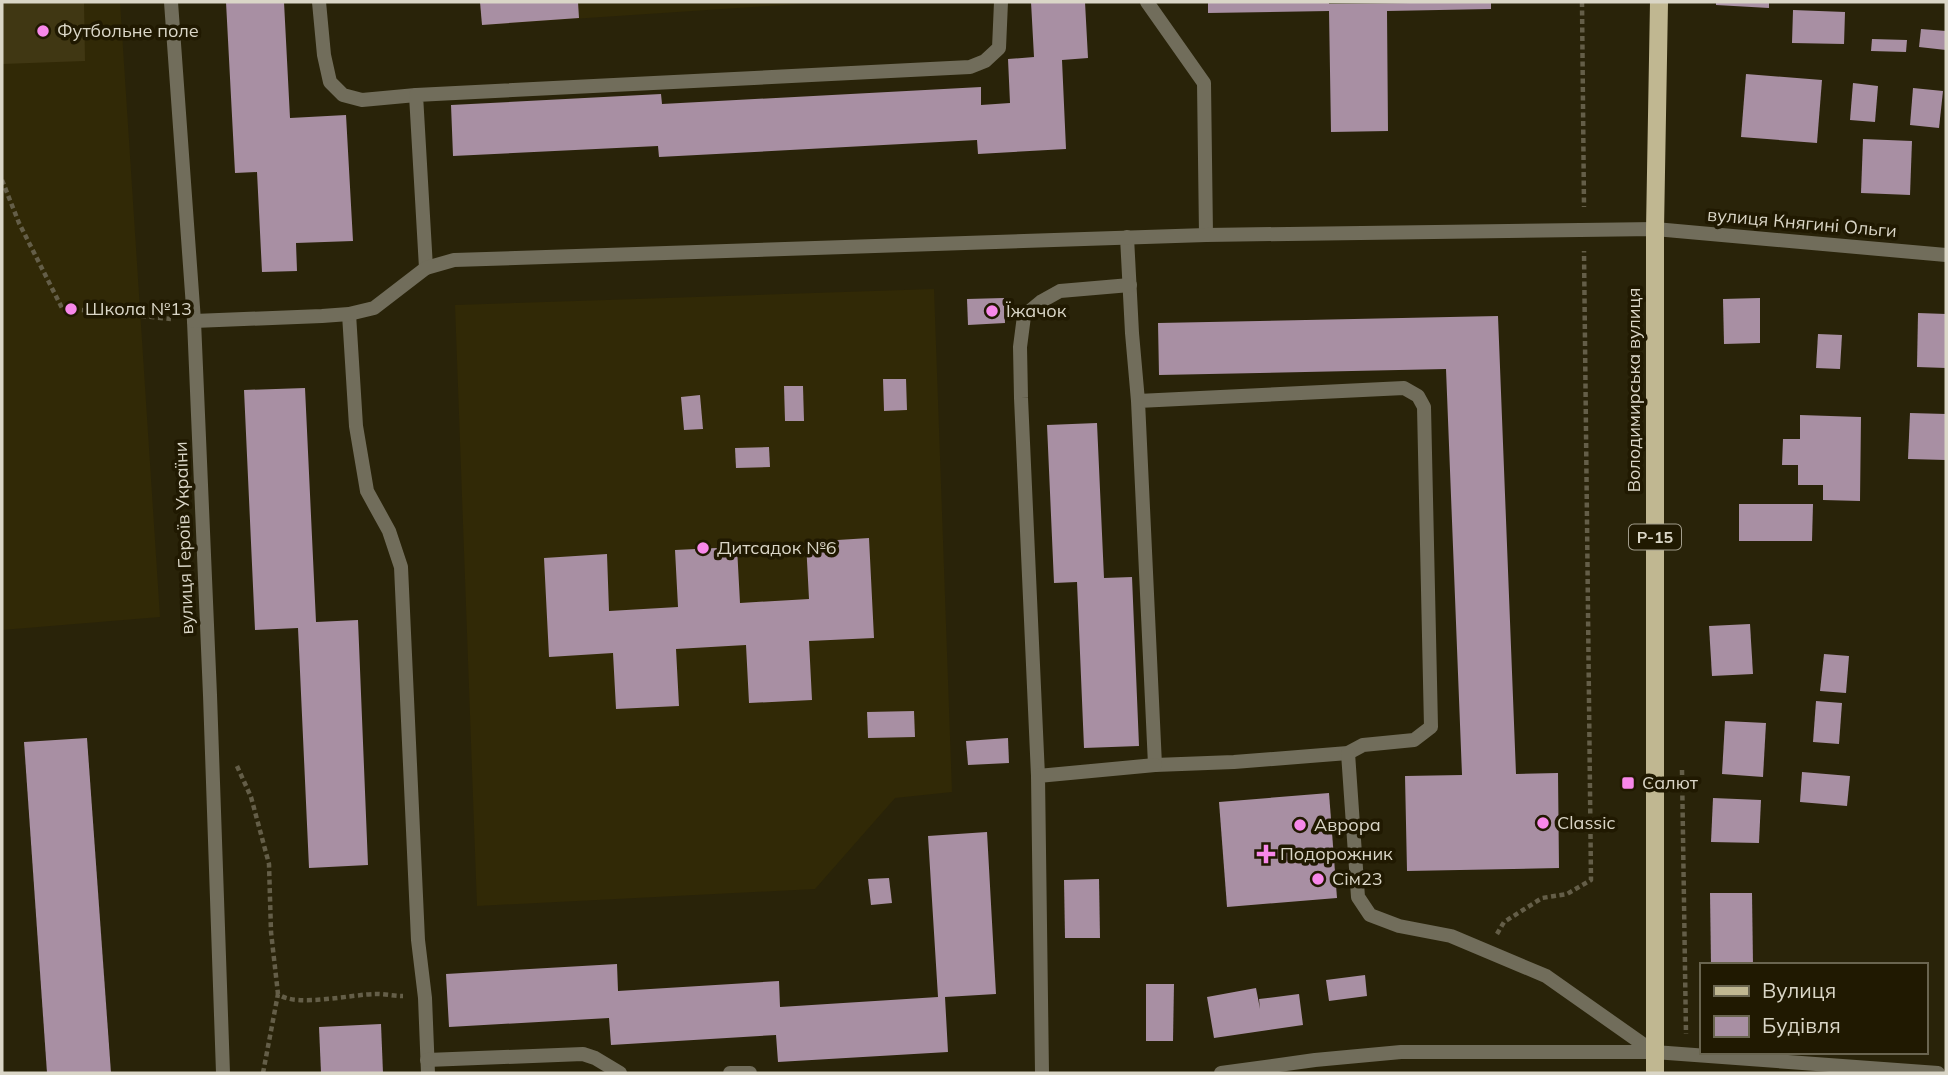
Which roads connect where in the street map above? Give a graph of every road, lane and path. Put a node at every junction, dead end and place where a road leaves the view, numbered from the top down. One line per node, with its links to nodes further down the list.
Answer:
1 (171, 2): 17 (street, вулиця Героїв України)
2 (319, 2): 7 (street)
3 (1001, 2): 7 (street)
4 (1147, 2): 11 (street)
5 (1582, 2): 10 (path)
6 (1659, 2): 9 (main road, Володимирська вулиця / Р-15)
7 (416, 95): 14 (street)
8 (2, 180): 17 (path)
9 (1655, 229): 10 (street, вулиця Княгині Ольги); 13 (street, вулиця Княгині Ольги); 26 (main road, Володимирська вулиця / Р-15)
10 (1584, 230): 11 (street, вулиця Княгині Ольги); 23 (path)
11 (1206, 235): 12 (street, вулиця Княгині Ольги)
12 (1127, 237): 14 (street, вулиця Княгині Ольги); 15 (street)
13 (1946, 255)
14 (426, 268): 16 (street)
15 (1130, 285): 18 (street); 22 (street)
16 (349, 314): 17 (street); 25 (street)
17 (194, 321): 28 (street, вулиця Героїв України)
18 (1138, 401): 19 (street); 21 (street)
19 (1348, 753): 21 (street); 23 (street)
20 (233, 758): 24 (path)
21 (1155, 765): 22 (street)
22 (1038, 776): 33 (street)
23 (1486, 951): 26 (street)
24 (278, 994): 25 (path); 29 (path)
25 (425, 998): 27 (street)
26 (1654, 1052): 34 (street); 35 (main road, Володимирська вулиця / Р-15); 36 (street)
27 (428, 1067): 30 (street)
28 (223, 1073)
29 (262, 1073)
30 (620, 1073)
31 (730, 1073): 32 (street)
32 (750, 1073)
33 (1042, 1073)
34 (1221, 1073)
35 (1655, 1073)
36 (1938, 1073)

